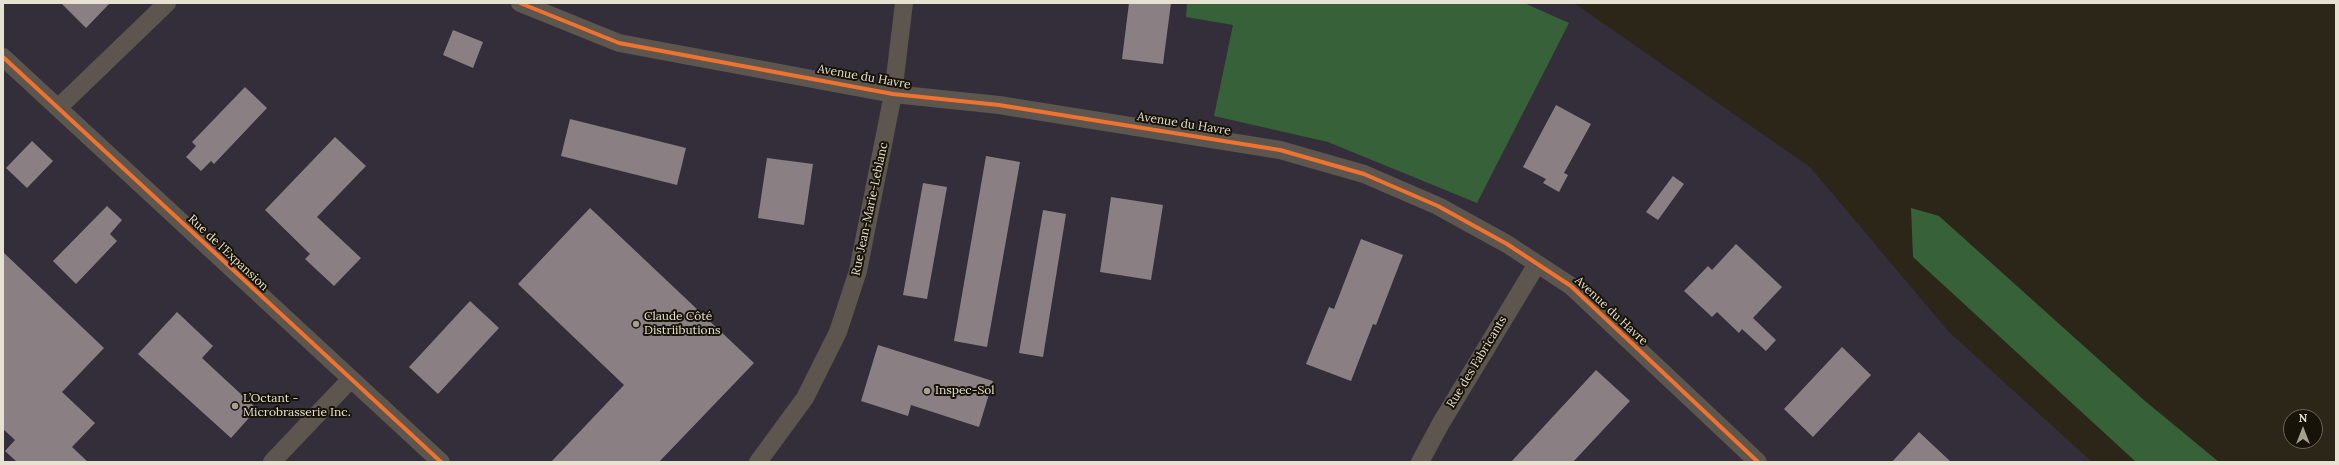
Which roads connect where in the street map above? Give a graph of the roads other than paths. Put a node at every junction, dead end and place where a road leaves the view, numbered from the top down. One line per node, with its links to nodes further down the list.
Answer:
1 (166, 3): 6 (street)
2 (520, 3): 5 (street, Avenue du Havre)
3 (904, 3): 5 (street, Rue Jean-Marie-Leblanc)
4 (3, 57): 6 (street, Rue de l'Expansion)
5 (893, 94): 7 (street, Avenue du Havre); 11 (street, Rue Jean-Marie-Leblanc)
6 (58, 108): 8 (street, Rue de l'Expansion)
7 (1537, 264): 12 (street, Rue des Fabricants); 13 (street, Avenue du Havre)
8 (350, 380): 9 (street); 10 (street, Rue de l'Expansion)
9 (272, 462)
10 (441, 462)
11 (758, 462)
12 (1420, 462)
13 (1758, 462)

